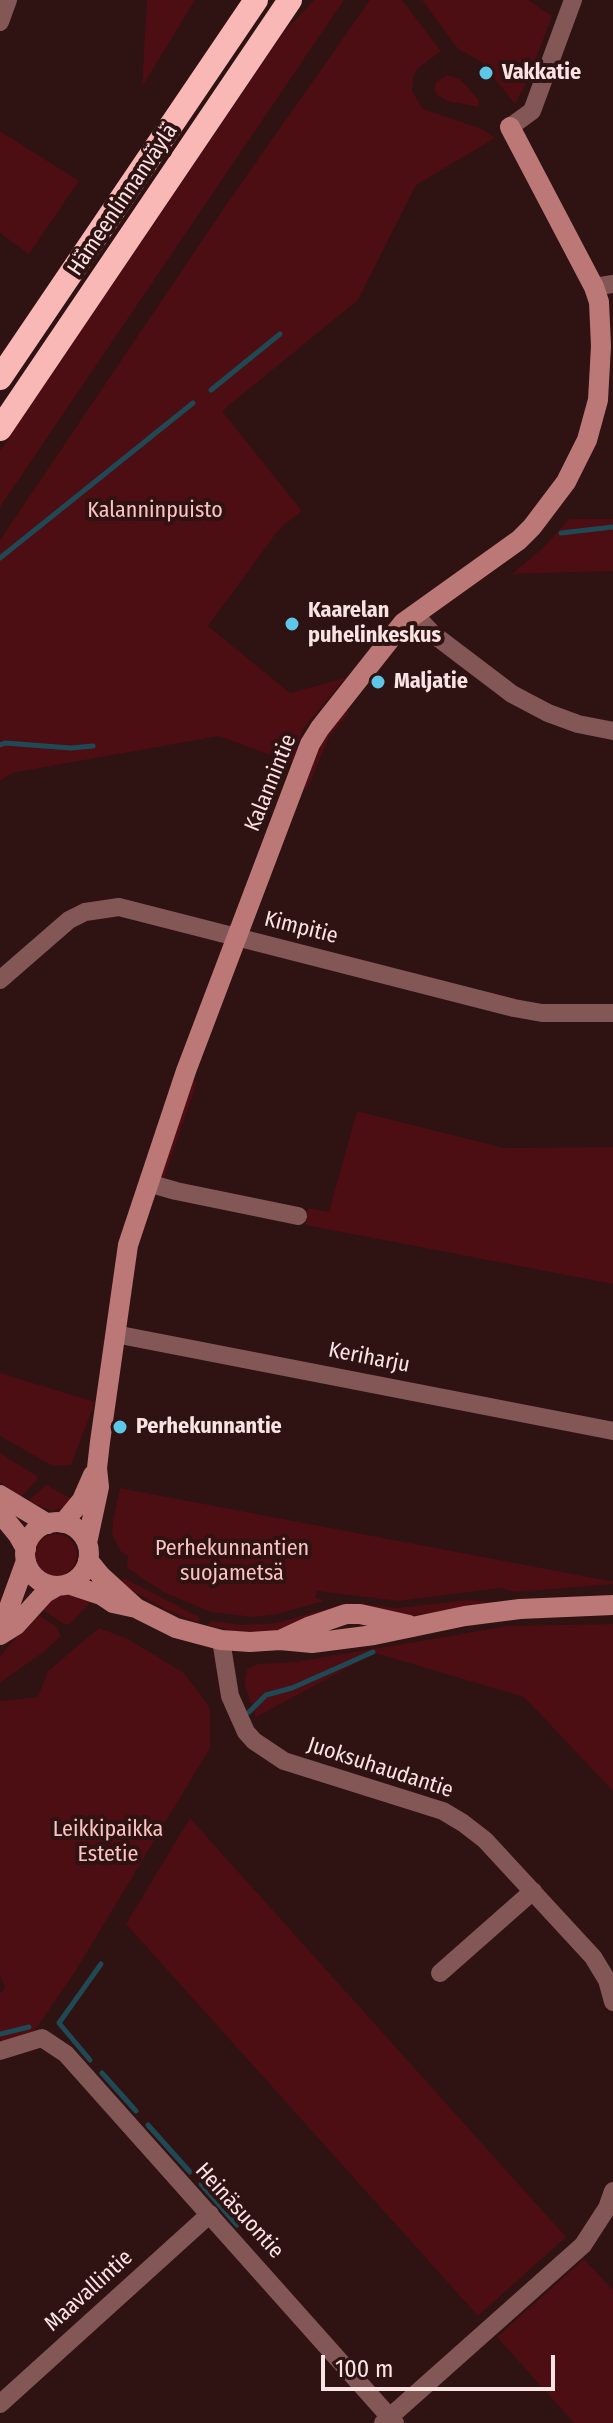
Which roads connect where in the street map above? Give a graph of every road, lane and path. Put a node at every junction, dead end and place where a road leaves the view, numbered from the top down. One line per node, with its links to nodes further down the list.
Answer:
1 (8, 0): 5 (street)
2 (256, 0): 8 (highway, Hämeenlinnanväylä)
3 (290, 0): 10 (highway, Hämeenlinnanväylä)
4 (573, 0): 6 (street)
5 (0, 22)
6 (510, 127): 7 (street, Kalannintie)
7 (603, 286): 9 (street, Kalannintie)
8 (0, 378)
9 (605, 400): 11 (street, Kalannintie)
10 (0, 429)
11 (414, 614): 12 (street); 13 (street, Kalannintie)
12 (613, 731)
13 (238, 937): 14 (street, Kimpitie); 15 (street, Kimpitie); 16 (street, Kalannintie)
14 (0, 980)
15 (613, 1013)
16 (148, 1183): 17 (street); 18 (street, Kalannintie)
17 (298, 1216)
18 (115, 1334): 19 (street, Keriharju); 20 (street, Kalannintie)
19 (613, 1431)
20 (97, 1468): 23 (street, Kalannintie); 24 (street, Kalannintie)
21 (0, 1495): 23 (street)
22 (0, 1513): 25 (street)
23 (56, 1524): 24 (street); 25 (street)
24 (88, 1551): 26 (street); 28 (street)
25 (26, 1555): 26 (street); 29 (street)
26 (63, 1585): 28 (street); 29 (street)
27 (613, 1605): 30 (street)
28 (136, 1608): 30 (street)
29 (0, 1634)
30 (221, 1640): 31 (street, Juoksuhaudantie)
31 (533, 1891): 32 (street); 33 (street, Juoksuhaudantie)
32 (440, 1973)
33 (610, 1980): 34 (street, Juoksuhaudantie)
34 (613, 2002)
35 (0, 2051): 37 (street, Heinäsuontie)
36 (613, 2191): 39 (street)
37 (210, 2214): 38 (street, Maavallintie); 39 (street, Heinäsuontie)
38 (0, 2404)
39 (390, 2421)

